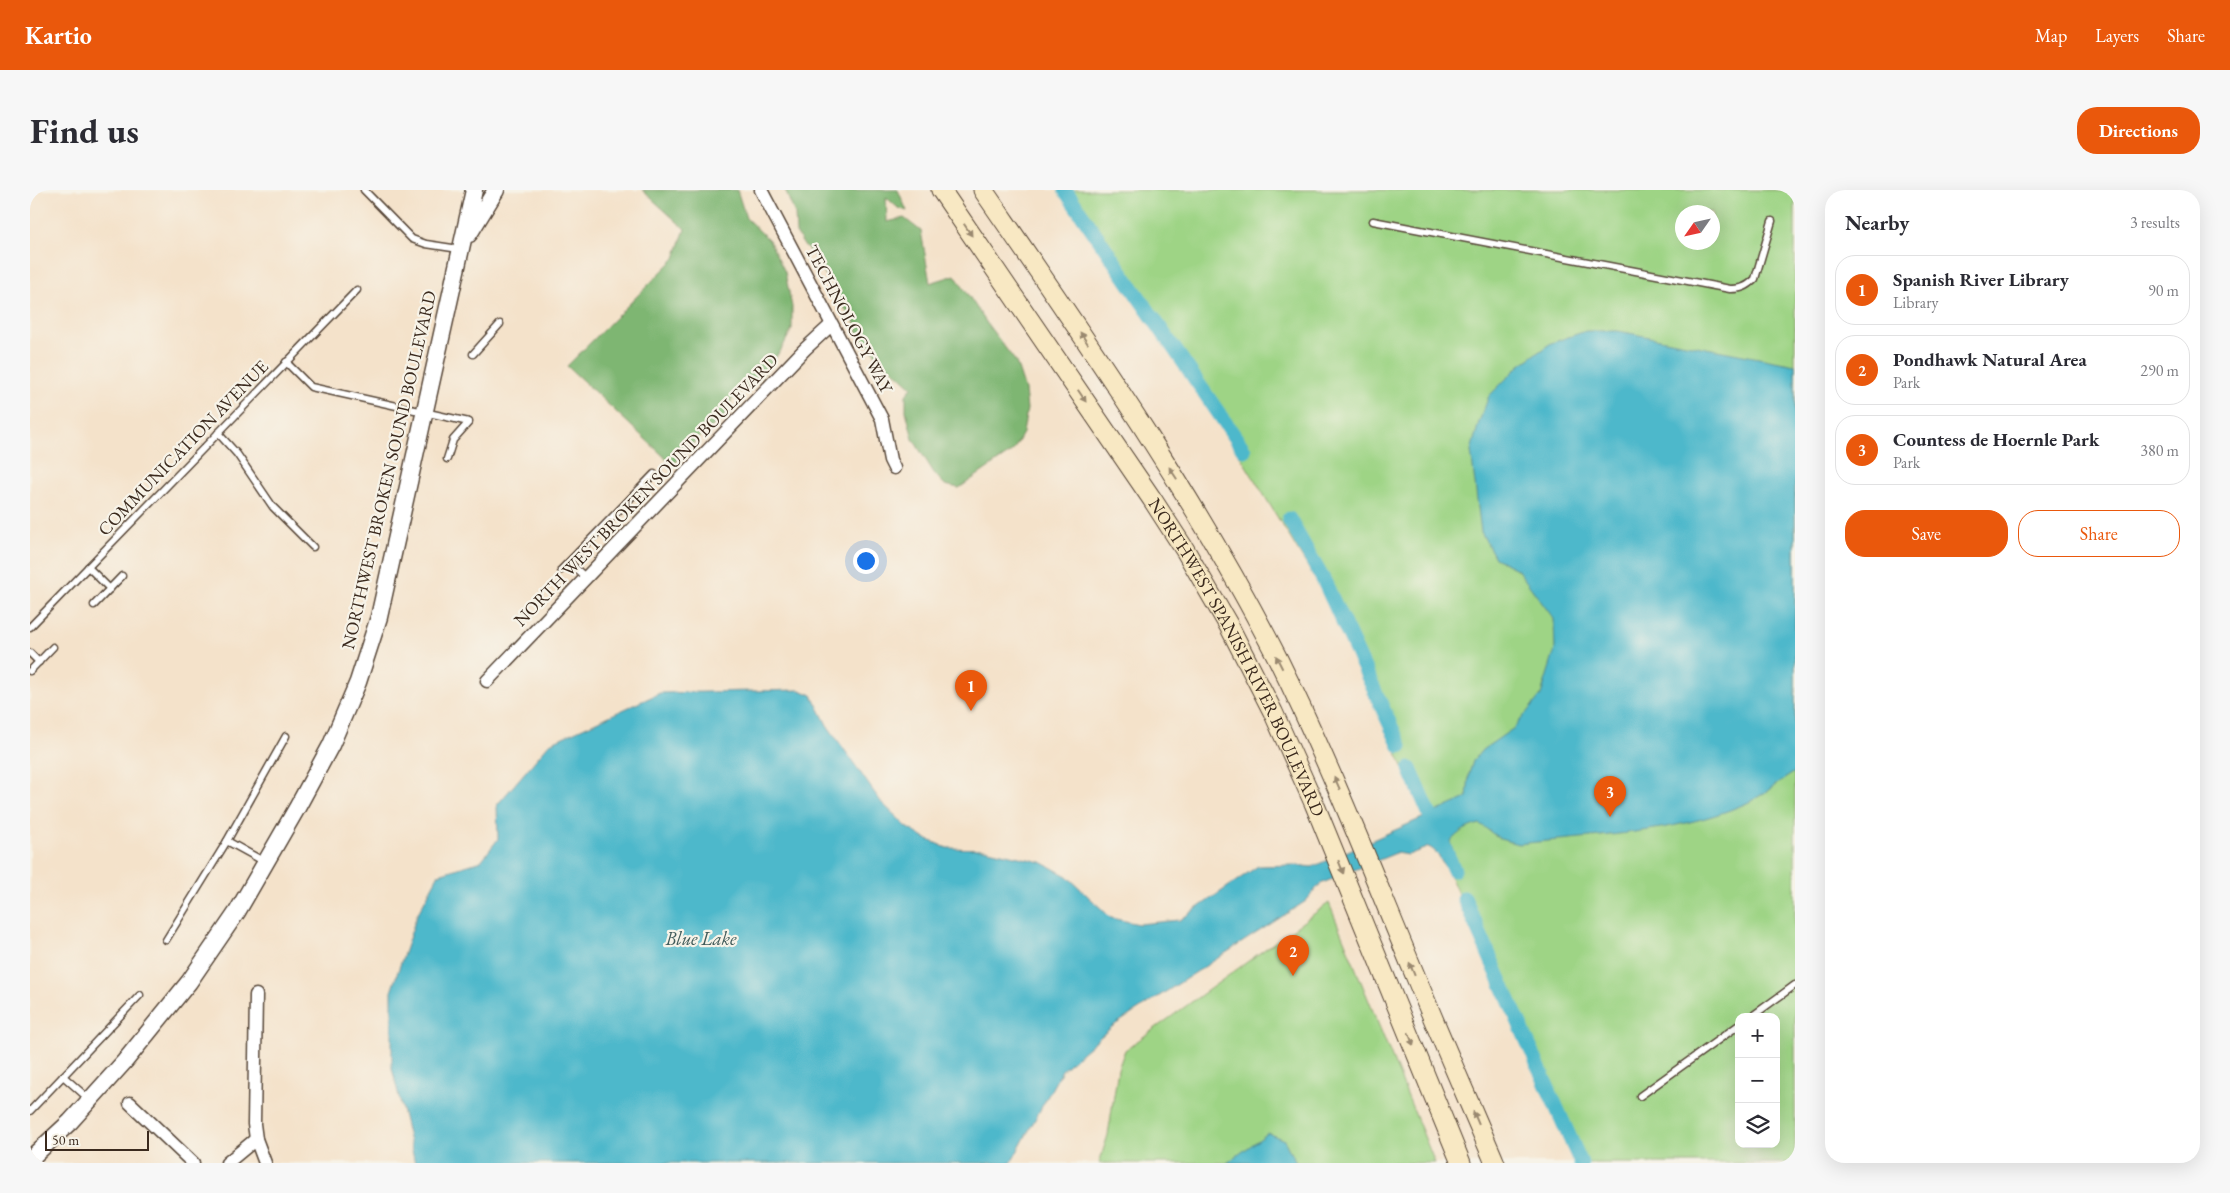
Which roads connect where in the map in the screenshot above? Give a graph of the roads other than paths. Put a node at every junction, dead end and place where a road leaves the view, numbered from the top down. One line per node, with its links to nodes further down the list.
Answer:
1 (364, 190): 9 (lane)
2 (474, 190): 9 (street, NORTHWEST BROKEN SOUND BOULEVARD)
3 (496, 190): 9 (street, NORTHWEST BROKEN SOUND BOULEVARD)
4 (760, 190): 12 (street, TECHNOLOGY WAY)
5 (941, 190): 21 (main road, NORTHWEST SPANISH RIVER BOULEVARD, one-way to 21)
6 (983, 190): 20 (main road, NORTHWEST SPANISH RIVER BOULEVARD, one-way to 6)
7 (1373, 221): 8 (lane)
8 (1772, 221)
9 (461, 249): 15 (street, NORTHWEST BROKEN SOUND BOULEVARD)
10 (357, 290): 14 (lane, COMMUNICATION AVENUE)
11 (500, 324): 13 (lane)
12 (831, 325): 18 (street, TECHNOLOGY WAY); 29 (street, NORTH WEST BROKEN SOUND BOULEVARD)
13 (472, 354)
14 (286, 362): 15 (lane); 16 (lane, COMMUNICATION AVENUE)
15 (425, 413): 17 (lane); 40 (street, NORTHWEST BROKEN SOUND BOULEVARD)
16 (218, 433): 23 (lane); 26 (lane, COMMUNICATION AVENUE)
17 (447, 459)
18 (894, 468)
19 (654, 474): 25 (lane)
20 (1199, 515): 21 (main road); 22 (main road, NORTHWEST SPANISH RIVER BOULEVARD)
21 (1173, 531): 24 (main road, NORTHWEST SPANISH RIVER BOULEVARD)
22 (1211, 534): 24 (main road); 60 (main road, NORTHWEST SPANISH RIVER BOULEVARD, one-way to 22)
23 (313, 547)
24 (1185, 550): 59 (main road, NORTHWEST SPANISH RIVER BOULEVARD, one-way to 59)
25 (568, 562): 27 (lane); 29 (lane)
26 (88, 567): 30 (lane); 32 (lane, COMMUNICATION AVENUE)
27 (561, 570)
28 (122, 576): 30 (lane)
29 (586, 578): 37 (street, NORTH WEST BROKEN SOUND BOULEVARD)
30 (110, 589): 31 (lane)
31 (94, 605)
32 (30, 628)
33 (53, 647): 35 (lane)
34 (30, 653): 35 (lane)
35 (39, 662): 36 (lane)
36 (30, 671)
37 (487, 681)
38 (286, 736): 39 (lane)
39 (227, 841): 40 (lane); 41 (lane)
40 (266, 863): 49 (street, NORTHWEST BROKEN SOUND BOULEVARD)
41 (166, 940)
42 (1795, 985): 45 (lane)
43 (140, 994): 47 (lane)
44 (256, 995): 53 (street)
45 (1756, 1013)
46 (1735, 1028): 48 (lane)
47 (63, 1076): 49 (lane); 51 (lane)
48 (1640, 1096)
49 (91, 1100): 52 (street, NORTHWEST BROKEN SOUND BOULEVARD)
50 (130, 1103): 56 (street)
51 (30, 1110)
52 (70, 1122): 54 (street, NORTHWEST BROKEN SOUND BOULEVARD); 55 (street, NORTHWEST BROKEN SOUND BOULEVARD)
53 (256, 1140): 57 (street); 58 (street)
54 (30, 1159)
55 (42, 1163)
56 (193, 1163)
57 (227, 1163)
58 (266, 1163)
59 (1462, 1163)
60 (1496, 1163)

